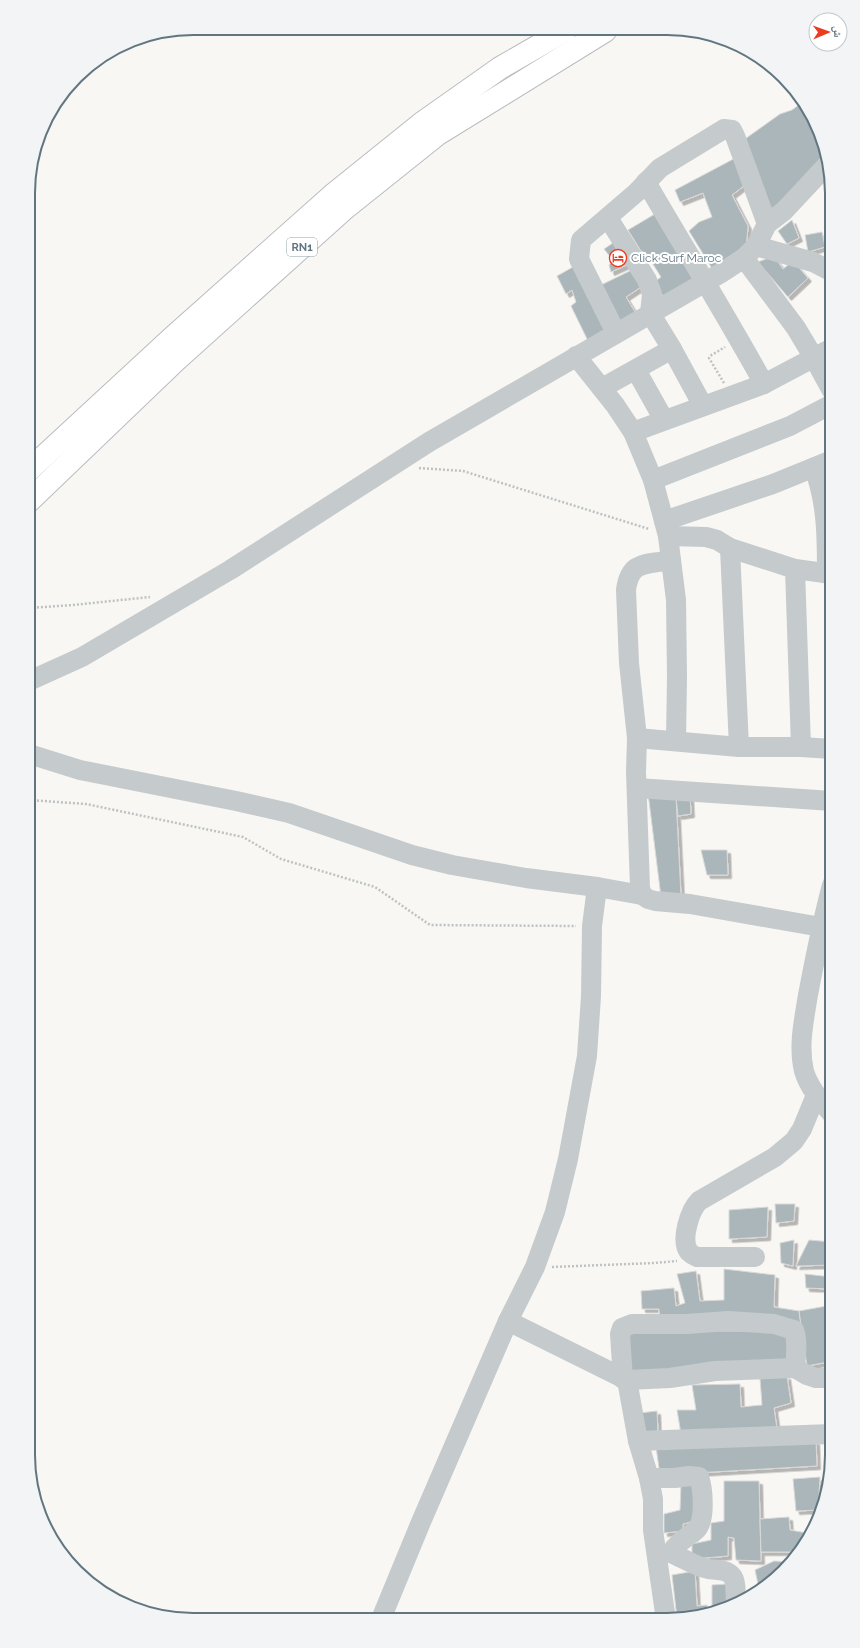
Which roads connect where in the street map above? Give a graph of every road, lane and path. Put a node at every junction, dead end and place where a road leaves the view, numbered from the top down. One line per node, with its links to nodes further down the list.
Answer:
1 (557, 35): 27 (highway, RN1)
2 (599, 35): 31 (highway, RN1)
3 (823, 169): 6 (street)
4 (646, 182): 5 (street); 6 (street); 9 (street)
5 (608, 218): 10 (street); 11 (street)
6 (767, 224): 7 (street)
7 (750, 252): 8 (street); 9 (street); 16 (street)
8 (825, 268)
9 (704, 283): 10 (street); 12 (street)
10 (650, 313): 11 (street); 13 (street)
11 (616, 333): 15 (street)
12 (740, 339): 19 (street); 21 (path)
13 (672, 350): 17 (street); 22 (street)
14 (825, 352): 16 (street)
15 (576, 356): 20 (street); 28 (street)
16 (814, 358): 18 (street); 19 (street)
17 (636, 370): 20 (street); 24 (street)
18 (825, 378)
19 (764, 384): 21 (street)
20 (602, 388): 25 (street)
21 (731, 395): 22 (street)
22 (703, 406): 24 (street)
23 (825, 408): 30 (street)
24 (664, 420): 25 (street)
25 (633, 432): 30 (street)
26 (825, 463): 29 (street)
27 (35, 464)
28 (392, 466): 33 (path); 40 (street)
29 (814, 468): 32 (street); 33 (street)
30 (653, 480): 33 (street)
31 (35, 495)
32 (825, 513)
33 (666, 528): 34 (street); 35 (street)
34 (730, 548): 36 (street); 43 (street)
35 (672, 560): 41 (street); 42 (street)
36 (795, 569): 37 (street); 44 (street)
37 (825, 573)
38 (155, 596): 39 (path)
39 (35, 608)
40 (35, 678)
41 (637, 738): 42 (street); 47 (street)
42 (676, 741): 43 (street)
43 (739, 746): 44 (street)
44 (801, 747): 45 (street)
45 (825, 749)
46 (35, 756): 50 (street)
47 (637, 788): 49 (street); 51 (street)
48 (35, 800): 53 (path)
49 (825, 801)
50 (597, 887): 51 (street); 53 (street)
51 (642, 895): 54 (street)
52 (825, 912): 54 (street)
53 (592, 926): 59 (street)
54 (821, 927): 55 (street)
55 (816, 1095): 56 (street); 57 (street)
56 (825, 1106)
57 (697, 1257): 58 (street); 59 (path)
58 (755, 1257)
59 (535, 1267): 60 (street)
60 (508, 1321): 63 (street); 69 (street)
61 (795, 1368): 62 (street); 63 (street); 63 (street)
62 (825, 1378)
63 (625, 1380): 65 (street)
64 (825, 1434): 65 (street)
65 (638, 1441): 66 (street)
66 (649, 1478): 67 (street); 67 (street)
67 (663, 1554): 68 (street); 70 (street)
68 (735, 1598)
69 (383, 1613)
70 (666, 1613)

